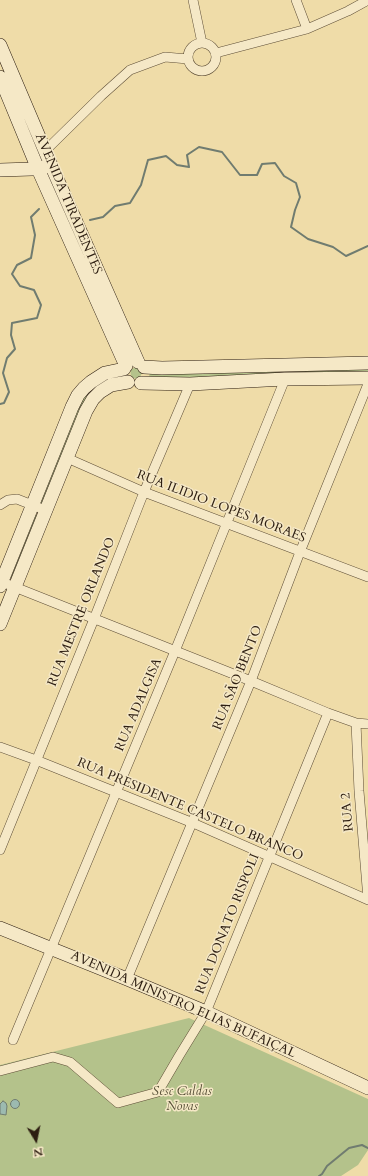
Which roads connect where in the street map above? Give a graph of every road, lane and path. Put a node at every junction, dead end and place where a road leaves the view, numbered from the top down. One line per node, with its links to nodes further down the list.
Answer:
1 (193, 0): 5 (street)
2 (296, 0): 4 (street)
3 (368, 0): 4 (street)
4 (307, 29): 7 (street)
5 (202, 43): 7 (street); 8 (street)
6 (0, 46): 10 (main road, AVENIDA TIRADENTES)
7 (216, 53): 8 (street)
8 (188, 59): 10 (street)
9 (0, 77): 12 (main road, AVENIDA TIRADENTES)
10 (45, 151): 11 (main road, AVENIDA TIRADENTES)
11 (51, 165): 12 (main road); 15 (main road, AVENIDA TIRADENTES)
12 (38, 169): 13 (main road); 15 (main road, AVENIDA TIRADENTES)
13 (0, 170)
14 (368, 363): 15 (main road)
15 (133, 366): 16 (main road); 19 (main road); 20 (main road)
16 (105, 373): 23 (main road); 27 (main road)
17 (368, 378): 18 (main road)
18 (285, 380): 21 (main road); 29 (street, RUA ADALGISA)
19 (128, 382): 20 (main road); 23 (main road)
20 (141, 383): 21 (main road)
21 (190, 384): 25 (street, RUA MESTRE ORLANDO)
22 (368, 384): 30 (street, RUA SÃO BENTO)
23 (111, 386): 24 (main road)
24 (67, 458): 25 (street, RUA ILIDIO LOPES MORAES); 28 (main road)
25 (144, 492): 29 (street, RUA ILIDIO LOPES MORAES); 34 (street, RUA MESTRE ORLANDO)
26 (0, 505): 27 (street)
27 (32, 505): 28 (street); 32 (main road)
28 (46, 510): 33 (main road)
29 (227, 524): 30 (street, RUA ILIDIO LOPES MORAES); 36 (street, RUA ADALGISA)
30 (300, 552): 31 (street, RUA ILIDIO LOPES MORAES); 37 (street, RUA SÃO BENTO)
31 (368, 577)
32 (1, 584): 33 (street)
33 (15, 587): 34 (street); 35 (main road)
34 (94, 619): 36 (street); 42 (street, RUA MESTRE ORLANDO)
35 (0, 624)
36 (175, 651): 37 (street); 44 (street, RUA ADALGISA)
37 (251, 681): 38 (street); 45 (street, RUA SÃO BENTO)
38 (328, 713): 39 (street); 47 (street, RUA DONATO RISPOLI)
39 (356, 723): 40 (street); 43 (street, RUA 2)
40 (368, 724)
41 (0, 747): 42 (street, RUA PRESIDENTE CASTELO BRANCO)
42 (36, 760): 44 (street, RUA PRESIDENTE CASTELO BRANCO); 46 (street, RUA MESTRE ORLANDO)
43 (363, 791): 48 (street, RUA 2)
44 (116, 793): 45 (street, RUA PRESIDENTE CASTELO BRANCO); 51 (street, RUA ADALGISA)
45 (192, 824): 47 (street, RUA PRESIDENTE CASTELO BRANCO); 52 (street, RUA SÃO BENTO)
46 (0, 850)
47 (270, 858): 49 (street, RUA PRESIDENTE CASTELO BRANCO); 53 (street, RUA DONATO RISPOLI)
48 (367, 874): 49 (street, RUA 2)
49 (368, 899)
50 (0, 928): 51 (main road, AVENIDA MINISTRO ELIAS BUFAIÇAL)
51 (50, 948): 52 (main road, AVENIDA MINISTRO ELIAS BUFAIÇAL); 54 (street, RUA ADALGISA)
52 (128, 979): 53 (main road, AVENIDA MINISTRO ELIAS BUFAIÇAL)
53 (206, 1012): 55 (street, RUA DONATO RISPOLI); 56 (main road, AVENIDA MINISTRO ELIAS BUFAIÇAL)
54 (13, 1040)
55 (0, 1070)
56 (367, 1087)

